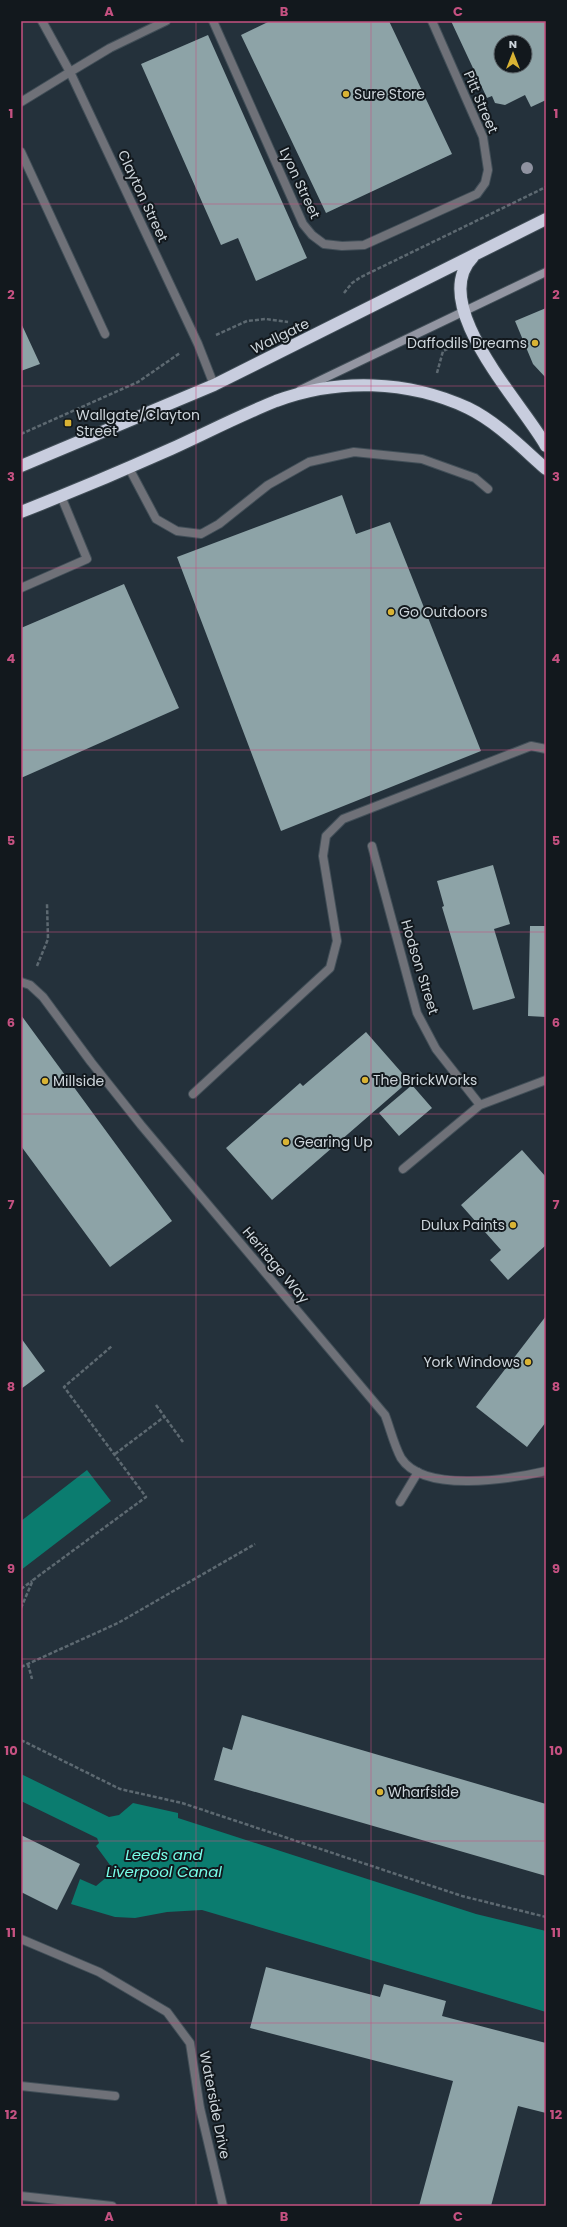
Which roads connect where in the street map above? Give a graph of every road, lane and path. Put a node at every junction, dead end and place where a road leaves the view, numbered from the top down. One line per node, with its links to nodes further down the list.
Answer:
1 (42, 21): 5 (street, Clayton Street)
2 (166, 21): 5 (street)
3 (213, 21): 9 (street, Lyon Street)
4 (432, 21): 9 (street, Pitt Street)
5 (70, 72): 6 (street); 20 (street, Clayton Street)
6 (21, 102)
7 (21, 152): 17 (street)
8 (546, 187): 13 (path)
9 (477, 194)
10 (546, 219): 11 (highway, Wallgate)
11 (477, 253): 14 (highway); 20 (highway, Wallgate)
12 (546, 272): 14 (street)
13 (341, 296)
14 (463, 312): 18 (highway); 22 (street)
15 (290, 322): 16 (path)
16 (222, 332)
17 (105, 334)
18 (475, 335): 21 (path); 24 (highway)
19 (156, 369): 23 (path)
20 (214, 385): 25 (highway, Wallgate)
21 (431, 394): 22 (highway); 27 (highway)
22 (276, 401): 26 (highway)
23 (21, 434)
24 (546, 446)
25 (21, 466)
26 (129, 468): 28 (street); 29 (highway)
27 (546, 469)
28 (488, 489)
29 (61, 496): 30 (highway); 31 (street)
30 (21, 512)
31 (21, 588)
32 (546, 749): 38 (street)
33 (372, 846): 39 (street, Hodson Street)
34 (47, 904): 36 (path)
35 (21, 982): 36 (street, Heritage Way)
36 (30, 985): 47 (street, Heritage Way)
37 (546, 1080): 39 (street)
38 (193, 1094)
39 (480, 1105): 40 (street)
40 (403, 1169)
41 (112, 1346): 45 (path)
42 (156, 1405): 43 (path)
43 (164, 1417): 44 (path); 45 (path)
44 (183, 1442)
45 (115, 1454): 50 (path)
46 (546, 1471): 47 (street, Heritage Way)
47 (418, 1472): 48 (street)
48 (400, 1502)
49 (254, 1544): 53 (path)
50 (33, 1580): 51 (path); 52 (path)
51 (21, 1589)
52 (21, 1608)
53 (28, 1664): 54 (path); 55 (path)
54 (21, 1667)
55 (32, 1679)
56 (21, 1740): 57 (path)
57 (546, 1917)
58 (21, 1939): 63 (street, Waterside Drive)
59 (21, 2086): 60 (street)
60 (115, 2096)
61 (21, 2196): 62 (street)
62 (112, 2206)
63 (223, 2206)

